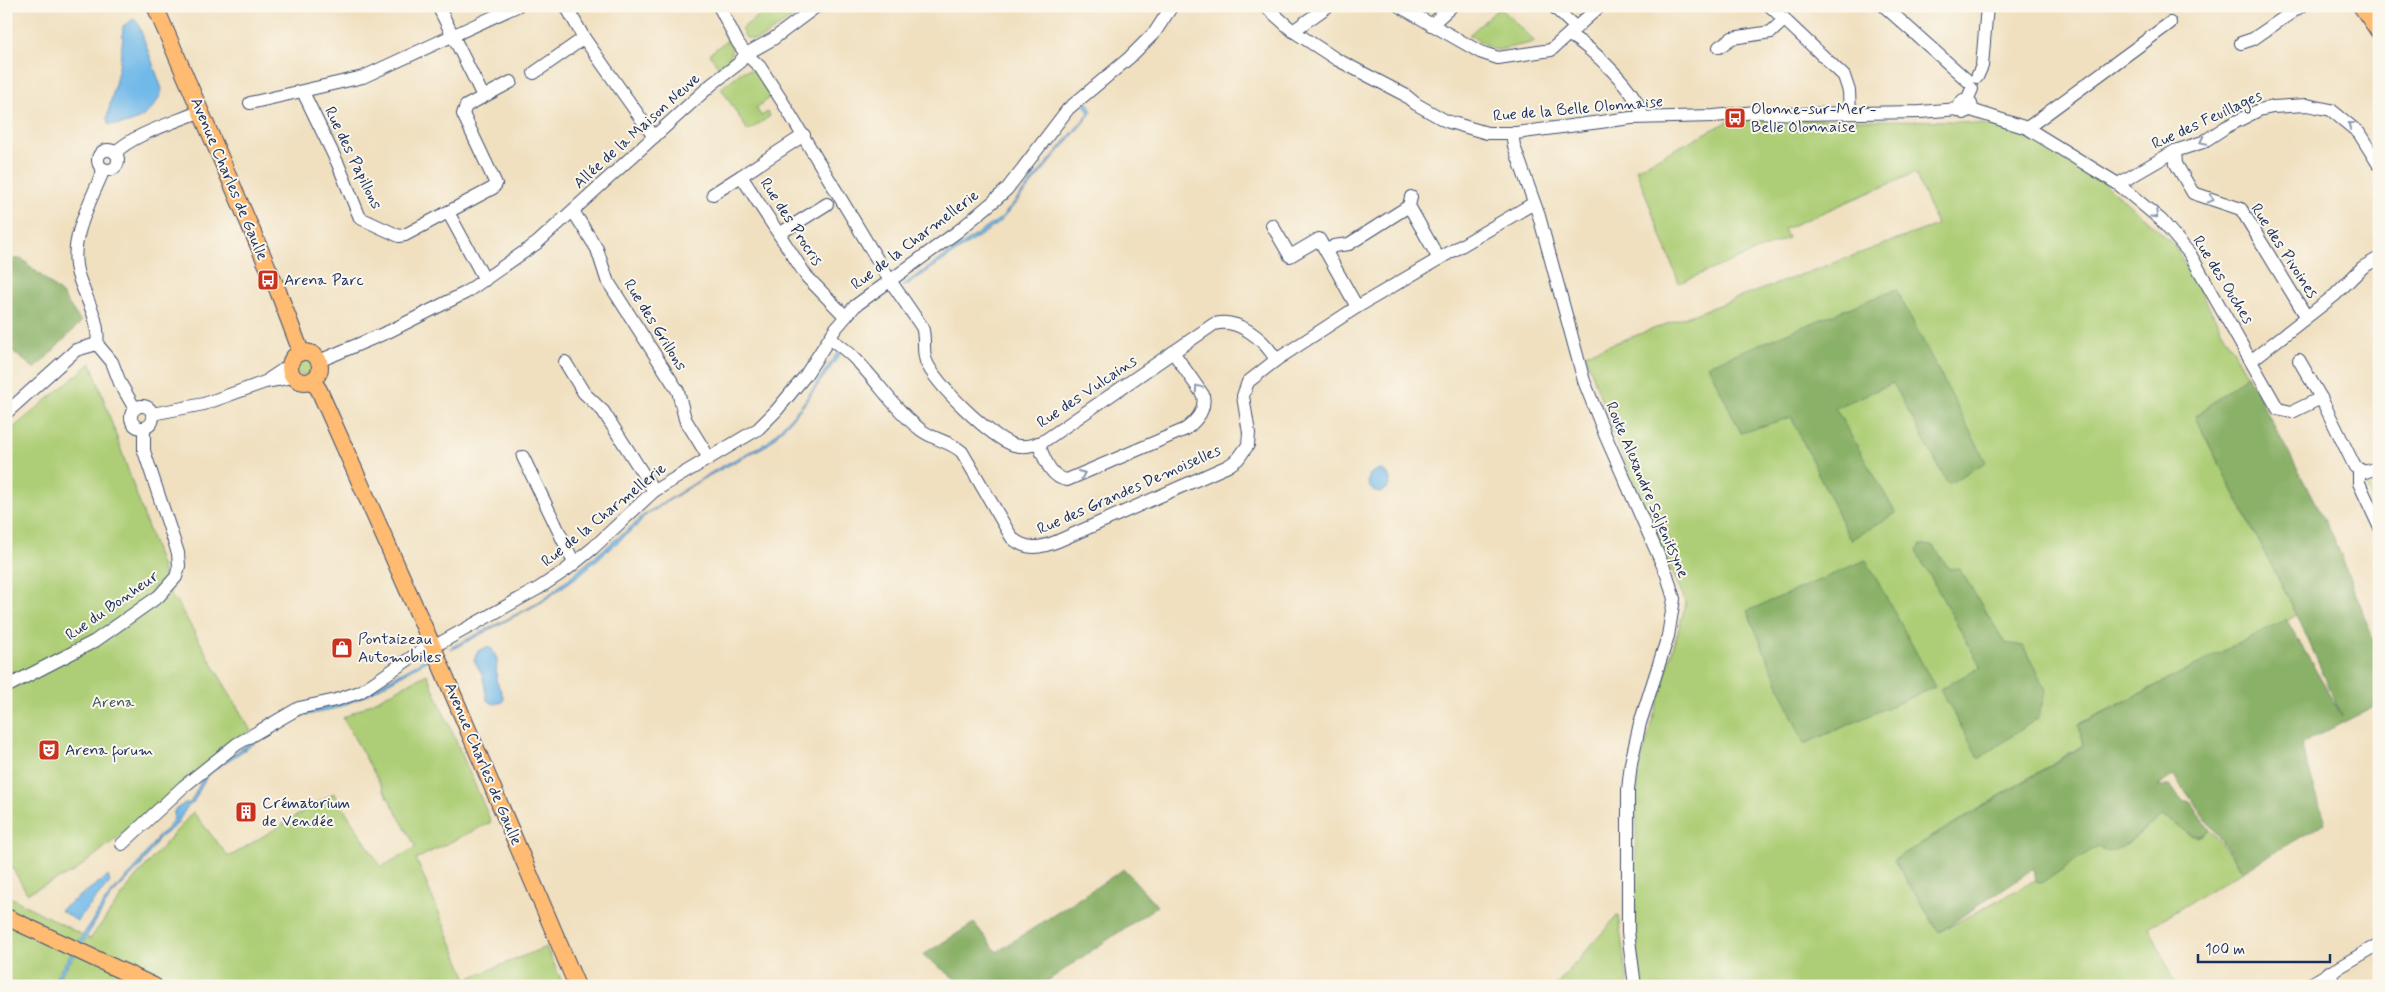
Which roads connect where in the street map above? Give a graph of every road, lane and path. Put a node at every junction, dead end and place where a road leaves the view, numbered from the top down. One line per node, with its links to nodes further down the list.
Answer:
1 (155, 6): 37 (main road, Avenue Charles de Gaulle)
2 (438, 6): 26 (street)
3 (566, 6): 27 (street)
4 (719, 6): 30 (street)
5 (817, 6): 30 (street, Allée de la Maison Neuve)
6 (1172, 6): 58 (street, Rue de la Charmellerie)
7 (1265, 6): 23 (street, Rue de la Belle Olonnaise)
8 (1328, 6): 23 (street)
9 (1399, 6): 22 (street)
10 (1452, 6): 22 (street)
11 (1553, 6): 24 (street)
12 (1600, 6): 24 (street)
13 (1770, 6): 20 (street)
14 (1884, 6): 34 (street)
15 (1987, 6): 34 (street)
16 (2301, 6): 19 (street)
17 (2361, 6): 25 (main road)
18 (515, 7): 26 (street)
19 (2283, 11): 28 (street)
20 (1785, 19): 29 (street); 38 (street)
21 (2170, 23): 40 (street)
22 (1431, 25): 24 (street)
23 (1293, 31): 41 (street, Rue de la Belle Olonnaise)
24 (1572, 32): 39 (street)
25 (2379, 32)
26 (452, 36): 33 (street); 35 (street)
27 (584, 38): 31 (street); 43 (street)
28 (2241, 42)
29 (1719, 47)
30 (746, 54): 42 (street); 43 (street, Allée de la Maison Neuve)
31 (534, 73)
32 (512, 82): 35 (street)
33 (303, 92): 36 (street); 52 (street, Rue des Papillons)
34 (1969, 94): 38 (street, Rue de la Belle Olonnaise); 40 (street, Rue des Ouches)
35 (483, 96): 52 (street)
36 (250, 103)
37 (201, 111): 64 (street); 65 (main road, Avenue Charles de Gaulle)
38 (1850, 112): 39 (street, Rue de la Belle Olonnaise)
39 (1642, 118): 41 (street, Rue de la Belle Olonnaise)
40 (2027, 128): 47 (street, Rue des Ouches)
41 (1512, 133): 49 (street, Route Alexandre Soljenitsyne)
42 (804, 136): 46 (street, Rue des Procris); 58 (street)
43 (654, 137): 51 (street, Allée de la Maison Neuve)
44 (2175, 151): 45 (street, Rue des Feuillages, one-way to 44); 47 (street, Rue des Feuillages); 62 (street, Rue des Pivoines, one-way to 62)
45 (2379, 165)
46 (741, 176): 48 (street); 54 (street, Rue des Procris)
47 (2118, 184): 68 (street, Rue des Ouches, one-way to 68)
48 (713, 194)
49 (1534, 203): 57 (street, Rue des Grandes Demoiselles); 95 (street, Route Alexandre Soljenitsyne)
50 (827, 204): 54 (street)
51 (573, 211): 59 (street, Allée de la Maison Neuve); 81 (street, Rue des Grillons)
52 (448, 212): 59 (street)
53 (1272, 225): 55 (street)
54 (779, 234): 61 (street, Rue des Procris)
55 (1326, 250): 57 (street); 60 (street)
56 (2379, 258): 62 (street)
57 (1439, 259): 60 (street, Rue des Grandes Demoiselles)
58 (890, 279): 61 (street, Rue de la Charmellerie); 79 (street, Rue des Vulcains)
59 (485, 280): 70 (street, Allée de la Maison Neuve)
60 (1357, 307): 67 (street, Rue des Grandes Demoiselles)
61 (845, 316): 63 (street, Rue de la Charmellerie)
62 (2306, 316): 68 (street)
63 (830, 340): 67 (street, Rue des Grandes Demoiselles); 81 (street, Rue de la Charmellerie)
64 (97, 344): 75 (street); 76 (street)
65 (301, 352): 70 (main road); 72 (main road)
66 (1173, 352): 67 (street, Rue des Vulcains); 79 (street, Rue des Vulcains); 79 (street, one-way to 66)
67 (1276, 360)
68 (2252, 360): 74 (street, Rue des Ouches)
69 (2299, 360): 74 (street)
70 (319, 361): 73 (main road)
71 (565, 362): 84 (street)
72 (292, 371): 73 (main road); 77 (street)
73 (312, 380): 87 (main road, Avenue Charles de Gaulle)
74 (2321, 398): 83 (street)
75 (135, 409): 77 (street); 78 (street)
76 (6, 413)
77 (152, 414): 78 (street)
78 (144, 428): 88 (street, Rue du Bonheur)
79 (1038, 443)
80 (523, 457): 86 (street)
81 (709, 458): 84 (street, Rue de la Charmellerie)
82 (2379, 468): 83 (street)
83 (2359, 470): 85 (street)
84 (654, 491): 86 (street, Rue de la Charmellerie)
85 (2379, 526)
86 (574, 564): 87 (street, Rue de la Charmellerie)
87 (432, 646): 89 (street, Rue de la Charmellerie); 94 (main road, Avenue Charles de Gaulle)
88 (6, 687)
89 (122, 844)
90 (6, 917): 93 (main road)
91 (2379, 944): 92 (street)
92 (2329, 972): 96 (street); 97 (street)
93 (154, 986)
94 (577, 986)
95 (1635, 986)
96 (2307, 986)
97 (2336, 986)

